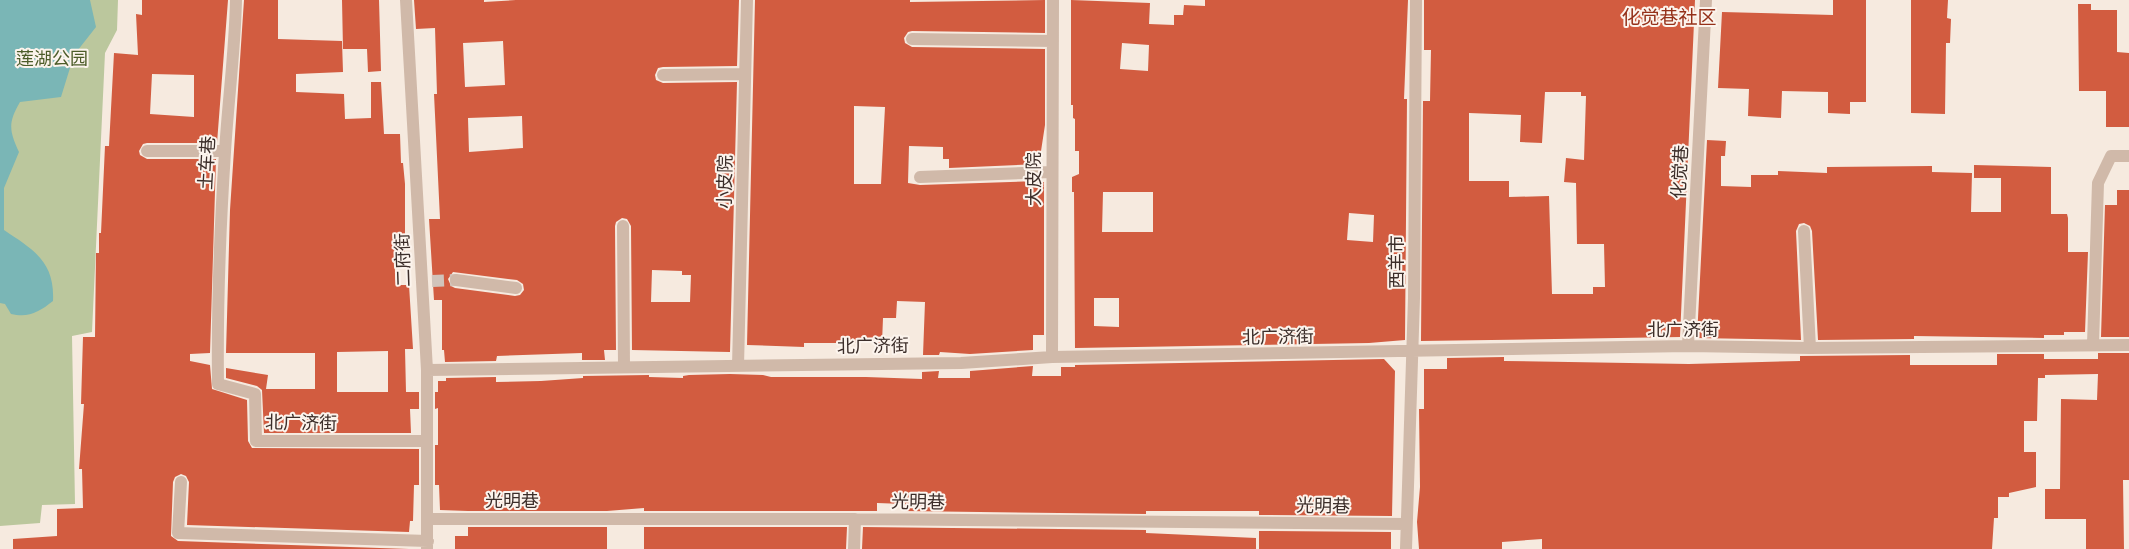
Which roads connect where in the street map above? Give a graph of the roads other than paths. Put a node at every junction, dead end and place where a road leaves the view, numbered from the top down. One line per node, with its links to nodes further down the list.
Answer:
1 (236, 0): 12 (street, 土车巷)
2 (406, 0): 29 (street, 二府街)
3 (747, 0): 9 (street, 小皮院)
4 (1053, 0): 8 (street, 大皮院)
5 (1416, 0): 25 (street, 西羊市)
6 (1706, 0): 23 (street, 化觉巷)
7 (912, 39): 8 (street)
8 (1053, 41): 14 (street, 大皮院)
9 (745, 74): 10 (street); 28 (street, 小皮院)
10 (663, 75)
11 (147, 151): 12 (street)
12 (225, 151): 20 (street, 土车巷)
13 (2129, 156): 21 (street)
14 (1052, 172): 15 (street); 26 (street, 大皮院)
15 (920, 177)
16 (623, 226): 27 (street)
17 (1804, 231): 24 (street)
18 (456, 280): 19 (street)
19 (516, 288)
20 (217, 328): 30 (street, 北广济街)
21 (2093, 345): 22 (street, 北广济街); 24 (street, 北广济街)
22 (2129, 345)
23 (1688, 346): 24 (street, 北广济街); 25 (street, 北广济街)
24 (1810, 348)
25 (1412, 352): 26 (street, 北广济街); 34 (street, 西羊市)
26 (1052, 357): 28 (street, 北广济街)
27 (624, 366): 28 (street, 北广济街); 29 (street, 北广济街)
28 (738, 366)
29 (427, 370): 30 (street, 二府街)
30 (426, 442): 32 (street, 二府街)
31 (180, 482): 35 (street)
32 (429, 518): 33 (street, 光明巷); 35 (street, 二府街)
33 (855, 519): 34 (street, 光明巷); 36 (street)
34 (1406, 524): 37 (street, 西羊市)
35 (427, 545)
36 (854, 549)
37 (1406, 549)

